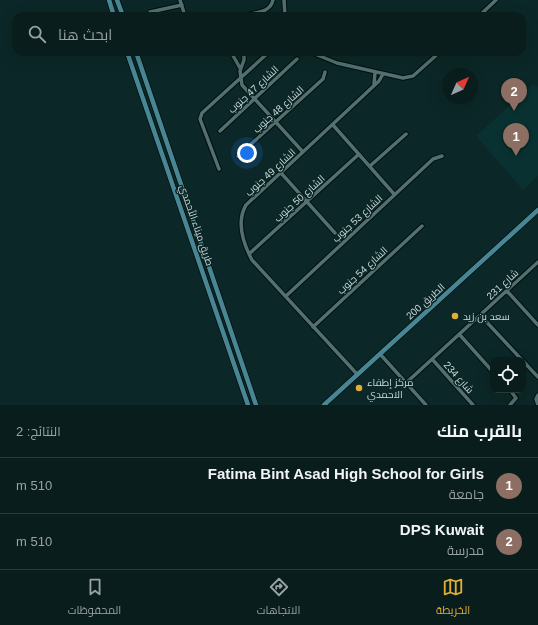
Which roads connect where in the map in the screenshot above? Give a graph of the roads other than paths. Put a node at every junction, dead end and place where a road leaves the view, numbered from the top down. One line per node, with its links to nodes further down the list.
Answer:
1 (109, 0): 8 (main road)
2 (118, 0): 9 (main road)
3 (180, 0): 7 (street)
4 (273, 0): 12 (street)
5 (284, 0): 13 (street)
6 (496, 0): 14 (street)
7 (182, 5): 10 (street); 11 (street)
8 (113, 12)
9 (122, 12)
10 (150, 12)
11 (184, 12)
12 (259, 12)
13 (285, 12)
14 (483, 12)
15 (128, 56): 64 (main road, طريق ميناء الأحمدي)
16 (137, 56): 65 (main road, طريق ميناء الأحمدي)
17 (233, 56): 23 (street)
18 (244, 56): 23 (street)
19 (265, 56): 27 (street)
20 (320, 56): 25 (street)
21 (435, 56): 26 (street)
22 (298, 59): 29 (street, الشارع 47 جنوب)
23 (240, 68): 27 (street)
24 (324, 72): 30 (street, الشارع 48 جنوب)
25 (376, 72): 26 (street); 28 (street)
26 (383, 74): 28 (street, الشارع 49 جنوب)
27 (241, 77): 29 (street); 39 (street)
28 (373, 86): 31 (street, الشارع 49 جنوب)
29 (254, 100): 30 (street); 32 (street, الشارع 47 جنوب)
30 (276, 122): 34 (street); 36 (street, الشارع 48 جنوب)
31 (333, 125): 34 (street, الشارع 49 جنوب); 35 (street)
32 (220, 131)
33 (406, 134): 38 (street)
34 (303, 152): 40 (street, الشارع 49 جنوب)
35 (359, 154): 38 (street); 42 (street, الشارع 50 جنوب)
36 (238, 156)
37 (442, 156): 41 (street, الشارع 53 جنوب)
38 (370, 166): 41 (street)
39 (219, 169)
40 (281, 173): 42 (street); 46 (street, الشارع 49 جنوب)
41 (394, 194): 49 (street, الشارع 53 جنوب)
42 (307, 202): 45 (street); 46 (street, الشارع 50 جنوب)
43 (537, 213): 54 (main road, الطريق 200)
44 (422, 226): 52 (street, الشارع 54 جنوب)
45 (335, 234)
46 (249, 254): 49 (street, الشارع 49 جنوب)
47 (537, 264): 48 (street, شارع 231)
48 (507, 291): 50 (street, شارع 231); 51 (street)
49 (286, 296): 52 (street, الشارع 49 جنوب)
50 (480, 316): 53 (street, شارع 231); 55 (street)
51 (538, 325)
52 (313, 327): 59 (street, الشارع 49 جنوب)
53 (459, 334): 56 (street, شارع 231); 58 (street)
54 (380, 354): 59 (main road, الطريق 200); 61 (street)
55 (518, 357)
56 (432, 359): 61 (street, شارع 231); 68 (street, شارع 234)
57 (526, 365): 60 (street)
58 (490, 369)
59 (357, 374): 66 (main road, الطريق 200)
60 (538, 377)
61 (406, 383): 67 (street)
62 (512, 393): 69 (street)
63 (538, 395): 70 (street)
64 (248, 405)
65 (256, 405)
66 (324, 405)
67 (426, 405)
68 (474, 405)
69 (510, 405)
70 (538, 405)

